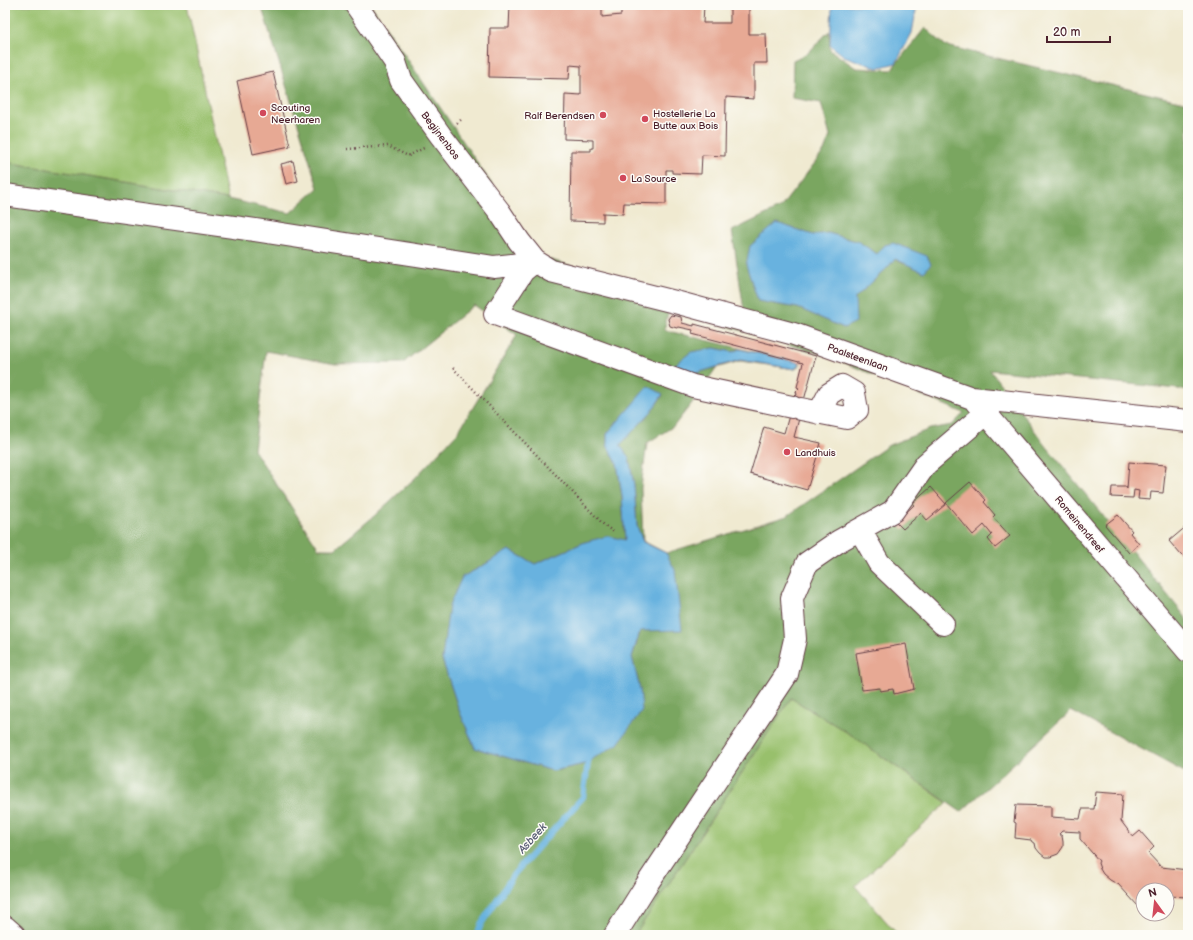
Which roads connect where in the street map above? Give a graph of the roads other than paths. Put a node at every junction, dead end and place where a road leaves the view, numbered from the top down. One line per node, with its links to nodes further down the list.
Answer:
1 (356, 5): 3 (street, Begijnenbos)
2 (5, 195): 3 (street)
3 (536, 260): 4 (street, Paalsteenlaan); 5 (street)
4 (979, 405): 6 (street, Paalsteenlaan); 7 (street); 9 (street, Romeinendreef)
5 (804, 410)
6 (1188, 421)
7 (860, 530): 8 (street); 12 (street)
8 (943, 624)
9 (1188, 651)
10 (5, 928): 11 (street)
11 (14, 935)
12 (615, 935)

